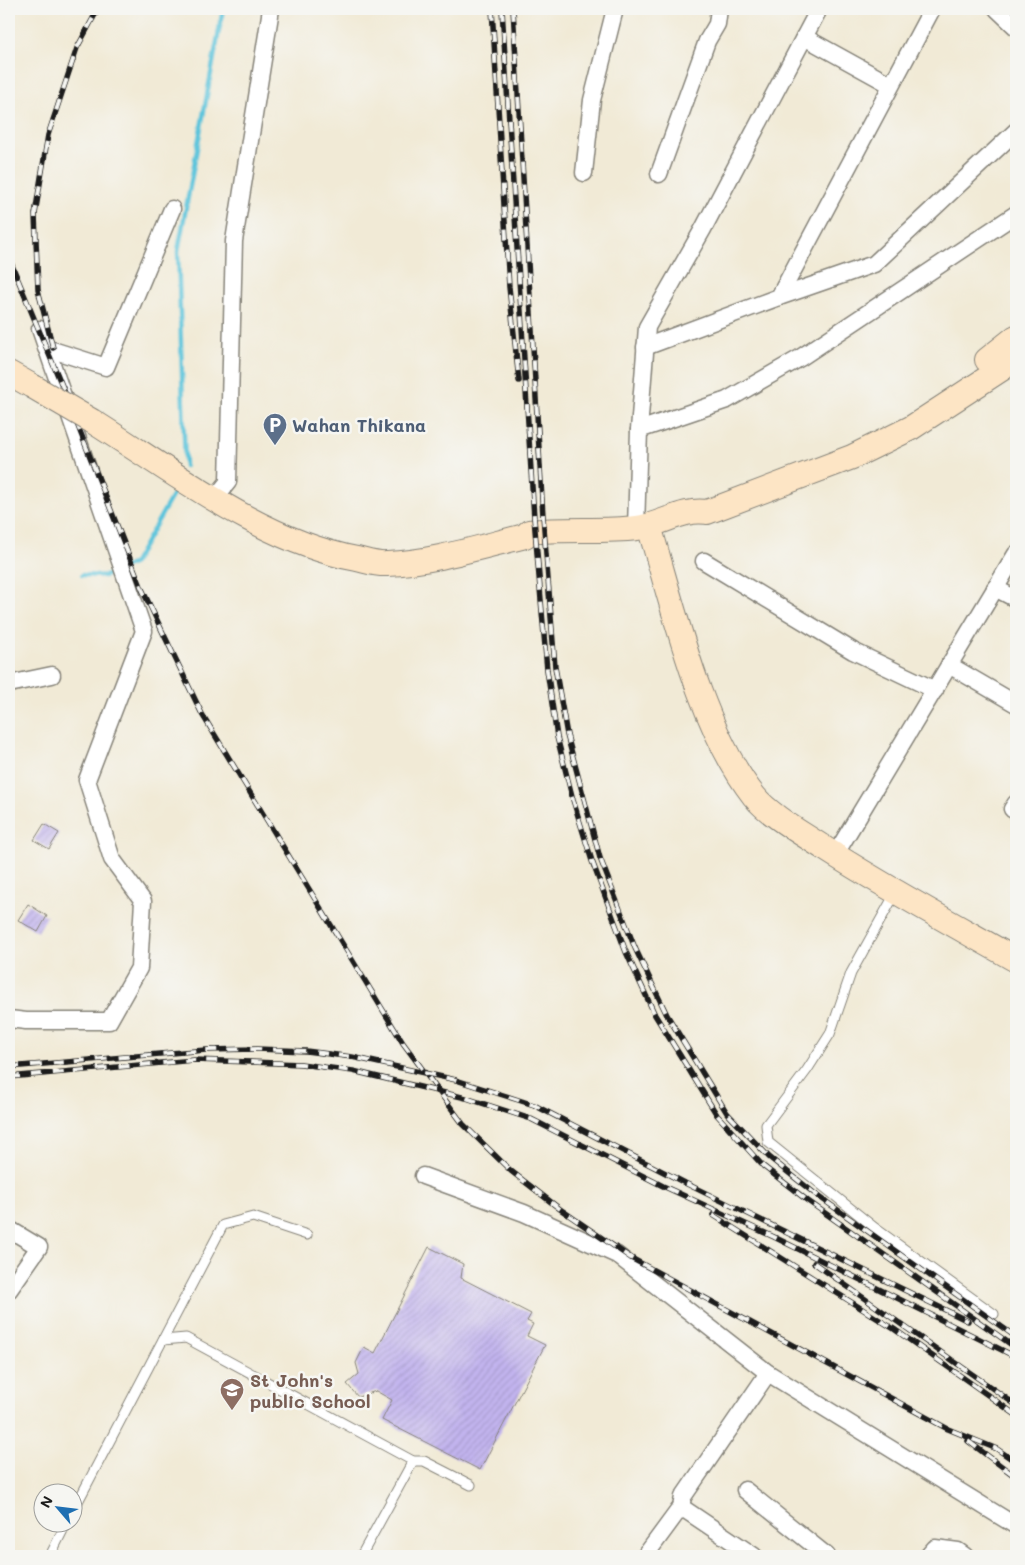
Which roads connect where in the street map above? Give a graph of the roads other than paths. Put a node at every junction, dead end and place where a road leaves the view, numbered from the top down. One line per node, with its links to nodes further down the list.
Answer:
1 (271, 9): 23 (street)
2 (615, 9): 11 (street)
3 (719, 9): 12 (street)
4 (819, 9): 8 (street)
5 (932, 9): 9 (street)
6 (997, 9): 7 (street)
7 (1016, 27)
8 (804, 37): 9 (street); 18 (street)
9 (891, 85): 15 (street)
10 (1016, 131): 15 (street)
11 (584, 173)
12 (659, 174)
13 (172, 209): 19 (street)
14 (1016, 214): 22 (street)
15 (779, 297): 18 (street)
16 (40, 329): 19 (street)
17 (1016, 336): 24 (main road)
18 (646, 347): 22 (street)
19 (46, 348): 40 (street)
20 (1016, 356): 24 (main road)
21 (9, 373): 23 (main road, bridge)
22 (639, 430): 25 (street)
23 (215, 498): 25 (main road)
24 (694, 510): 25 (main road)
25 (642, 527): 37 (main road)
26 (1016, 554): 28 (street)
27 (704, 561): 33 (street)
28 (995, 588): 29 (street); 30 (street)
29 (1016, 599)
30 (949, 666): 33 (street); 34 (street)
31 (52, 674): 32 (street)
32 (9, 684)
33 (935, 690): 37 (street)
34 (1016, 704)
35 (1016, 803): 36 (street)
36 (1016, 811)
37 (835, 855): 38 (main road)
38 (896, 892): 39 (main road); 45 (lane)
39 (1016, 960)
40 (9, 1018)
41 (423, 1176): 47 (street)
42 (9, 1229): 44 (street)
43 (306, 1235): 46 (lane)
44 (9, 1290)
45 (994, 1314)
46 (163, 1340): 48 (lane); 51 (lane)
47 (768, 1373): 52 (street); 53 (street)
48 (413, 1460): 49 (lane); 56 (lane)
49 (471, 1485)
50 (745, 1490): 59 (street)
51 (82, 1494)
52 (681, 1507): 57 (street); 58 (street)
53 (1016, 1526)
54 (62, 1532): 55 (lane)
55 (50, 1556)
56 (361, 1556)
57 (645, 1556)
58 (754, 1556)
59 (827, 1556)
60 (928, 1556): 61 (street)
61 (965, 1556)

